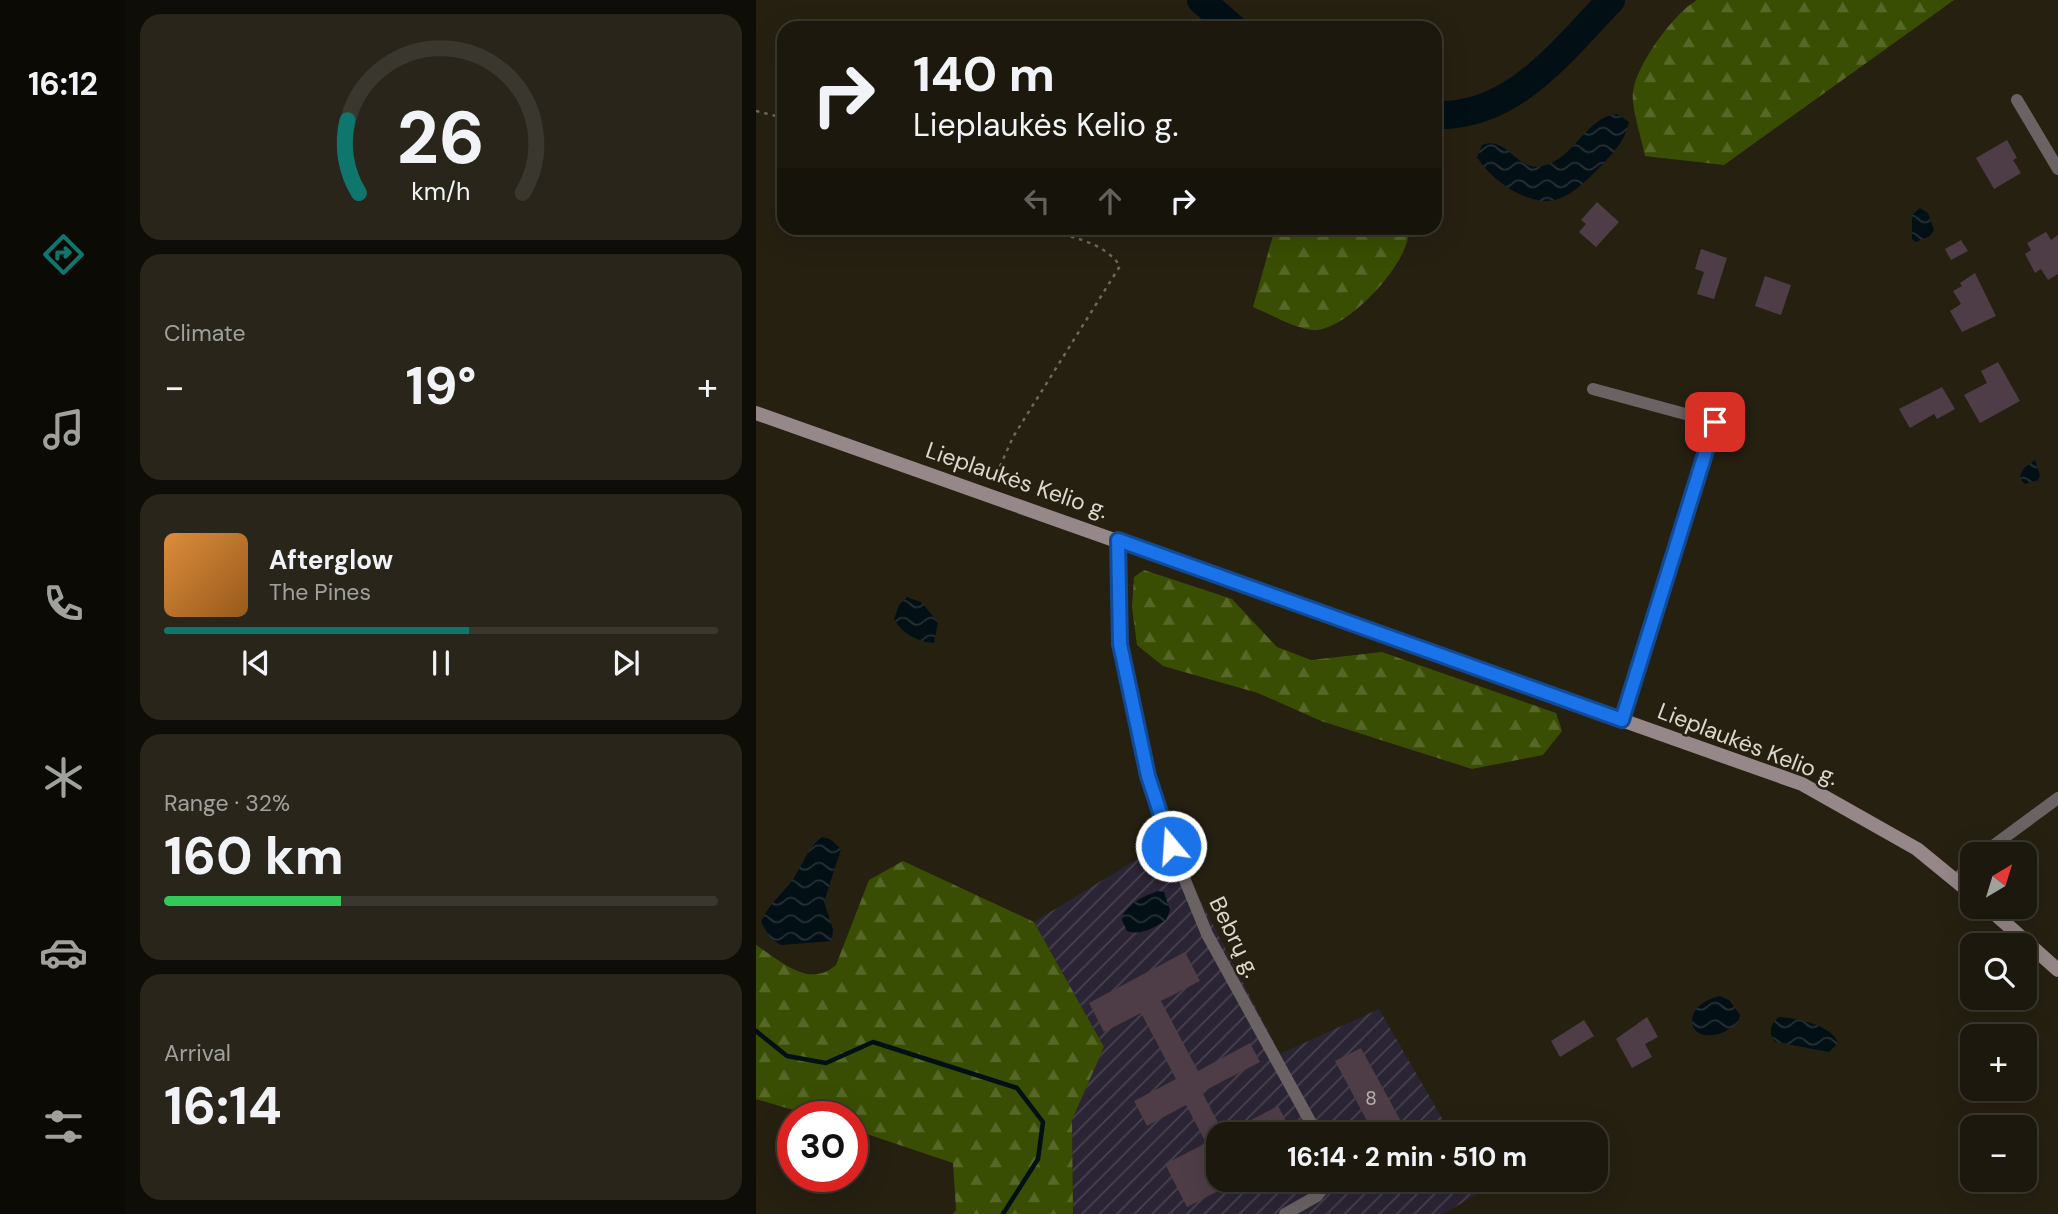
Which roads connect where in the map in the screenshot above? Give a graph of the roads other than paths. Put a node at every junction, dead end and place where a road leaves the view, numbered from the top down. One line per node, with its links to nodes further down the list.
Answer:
1 (2017, 100): 2 (street)
2 (2058, 169)
3 (1592, 389): 6 (street)
4 (756, 414): 5 (main road, Lieplaukės Kelio g.)
5 (1118, 540): 6 (main road, Lieplaukės Kelio g.); 14 (street, Bebrų g.)
6 (1622, 720): 10 (main road, Lieplaukės Kelio g.)
7 (2058, 798): 8 (street)
8 (1998, 842)
9 (1960, 876): 10 (street)
10 (1956, 880): 11 (main road, Lieplaukės Kelio g.)
11 (1960, 884)
12 (2000, 919): 13 (main road)
13 (2058, 971)
14 (1310, 1122)
15 (1320, 1192): 16 (street)
16 (1285, 1214)

